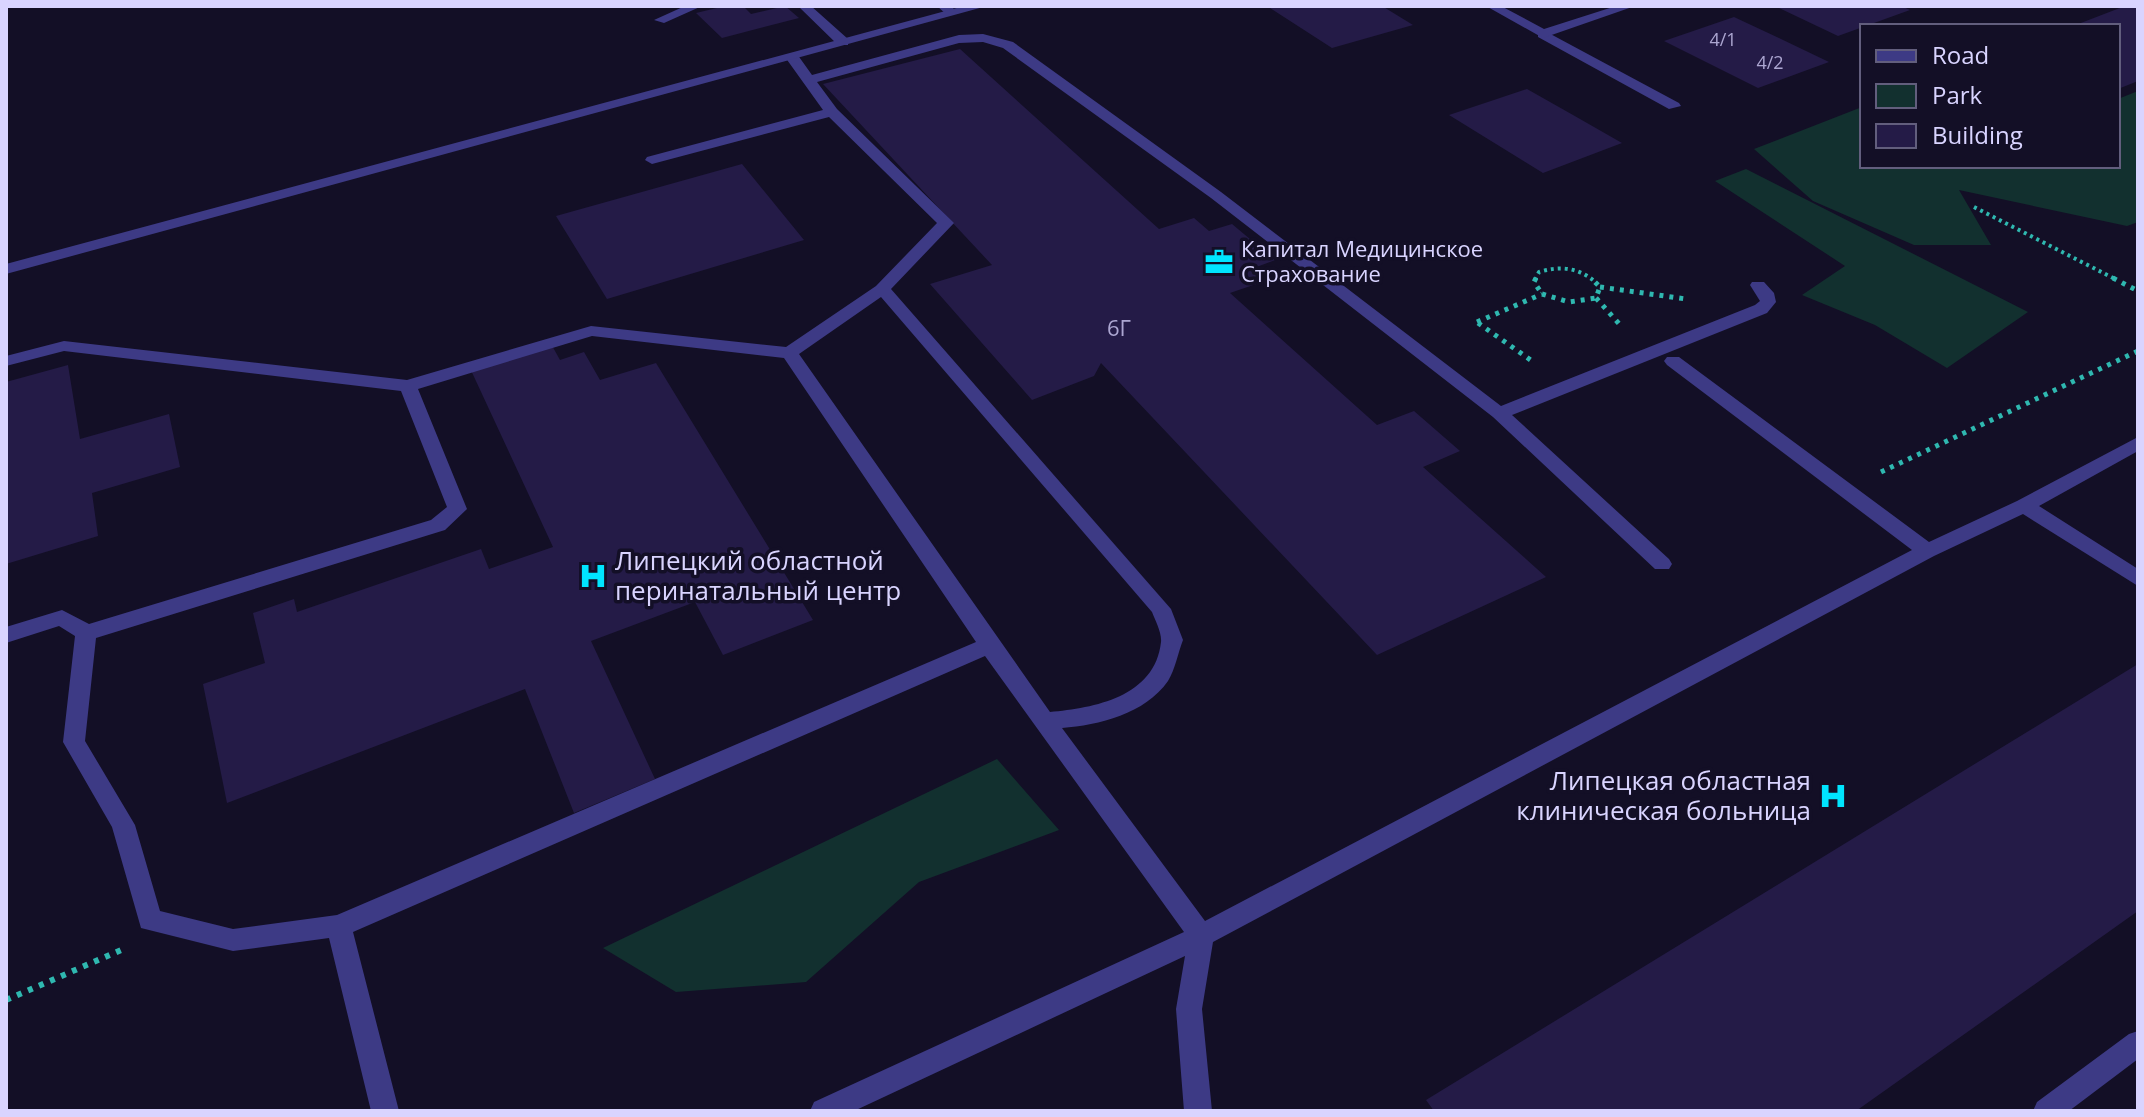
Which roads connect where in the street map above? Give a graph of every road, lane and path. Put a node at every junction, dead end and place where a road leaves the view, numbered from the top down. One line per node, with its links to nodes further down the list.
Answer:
1 (696, 6): 7 (street)
2 (804, 6): 9 (street)
3 (981, 6): 6 (street)
4 (1492, 6): 8 (street)
5 (1629, 6): 8 (street)
6 (947, 9): 9 (street)
7 (660, 20)
8 (1543, 34): 12 (street)
9 (843, 42): 10 (street)
10 (792, 57): 11 (street); 16 (street)
11 (808, 80): 13 (street); 31 (street)
12 (1674, 106)
13 (832, 112): 14 (street); 19 (street)
14 (652, 160)
15 (1974, 207): 20 (path)
16 (6, 269)
17 (1758, 285): 29 (street)
18 (1600, 287): 21 (path); 22 (path); 23 (path)
19 (882, 289): 26 (street); 41 (street)
20 (2138, 291)
21 (1542, 294): 22 (path); 29 (path)
22 (1596, 298): 24 (path)
23 (1690, 299)
24 (1630, 336)
25 (2138, 351): 33 (path)
26 (789, 353): 30 (street); 40 (street)
27 (6, 361): 30 (street)
28 (1673, 361): 33 (street)
29 (1567, 385): 31 (street)
30 (408, 386): 38 (street)
31 (1499, 413): 36 (street)
32 (2138, 443): 34 (street)
33 (1844, 490): 35 (street)
34 (2024, 506): 35 (street); 37 (street)
35 (1927, 551): 44 (street)
36 (1662, 564)
37 (2138, 579)
38 (86, 633): 39 (street); 42 (street)
39 (6, 635)
40 (989, 645): 41 (street); 43 (street)
41 (1047, 721): 44 (street)
42 (175, 926): 43 (street); 45 (path)
43 (339, 926): 47 (street)
44 (1201, 936): 48 (street); 49 (street)
45 (6, 1000)
46 (2138, 1043): 50 (street)
47 (385, 1111)
48 (824, 1111)
49 (1198, 1111)
50 (2047, 1111)

